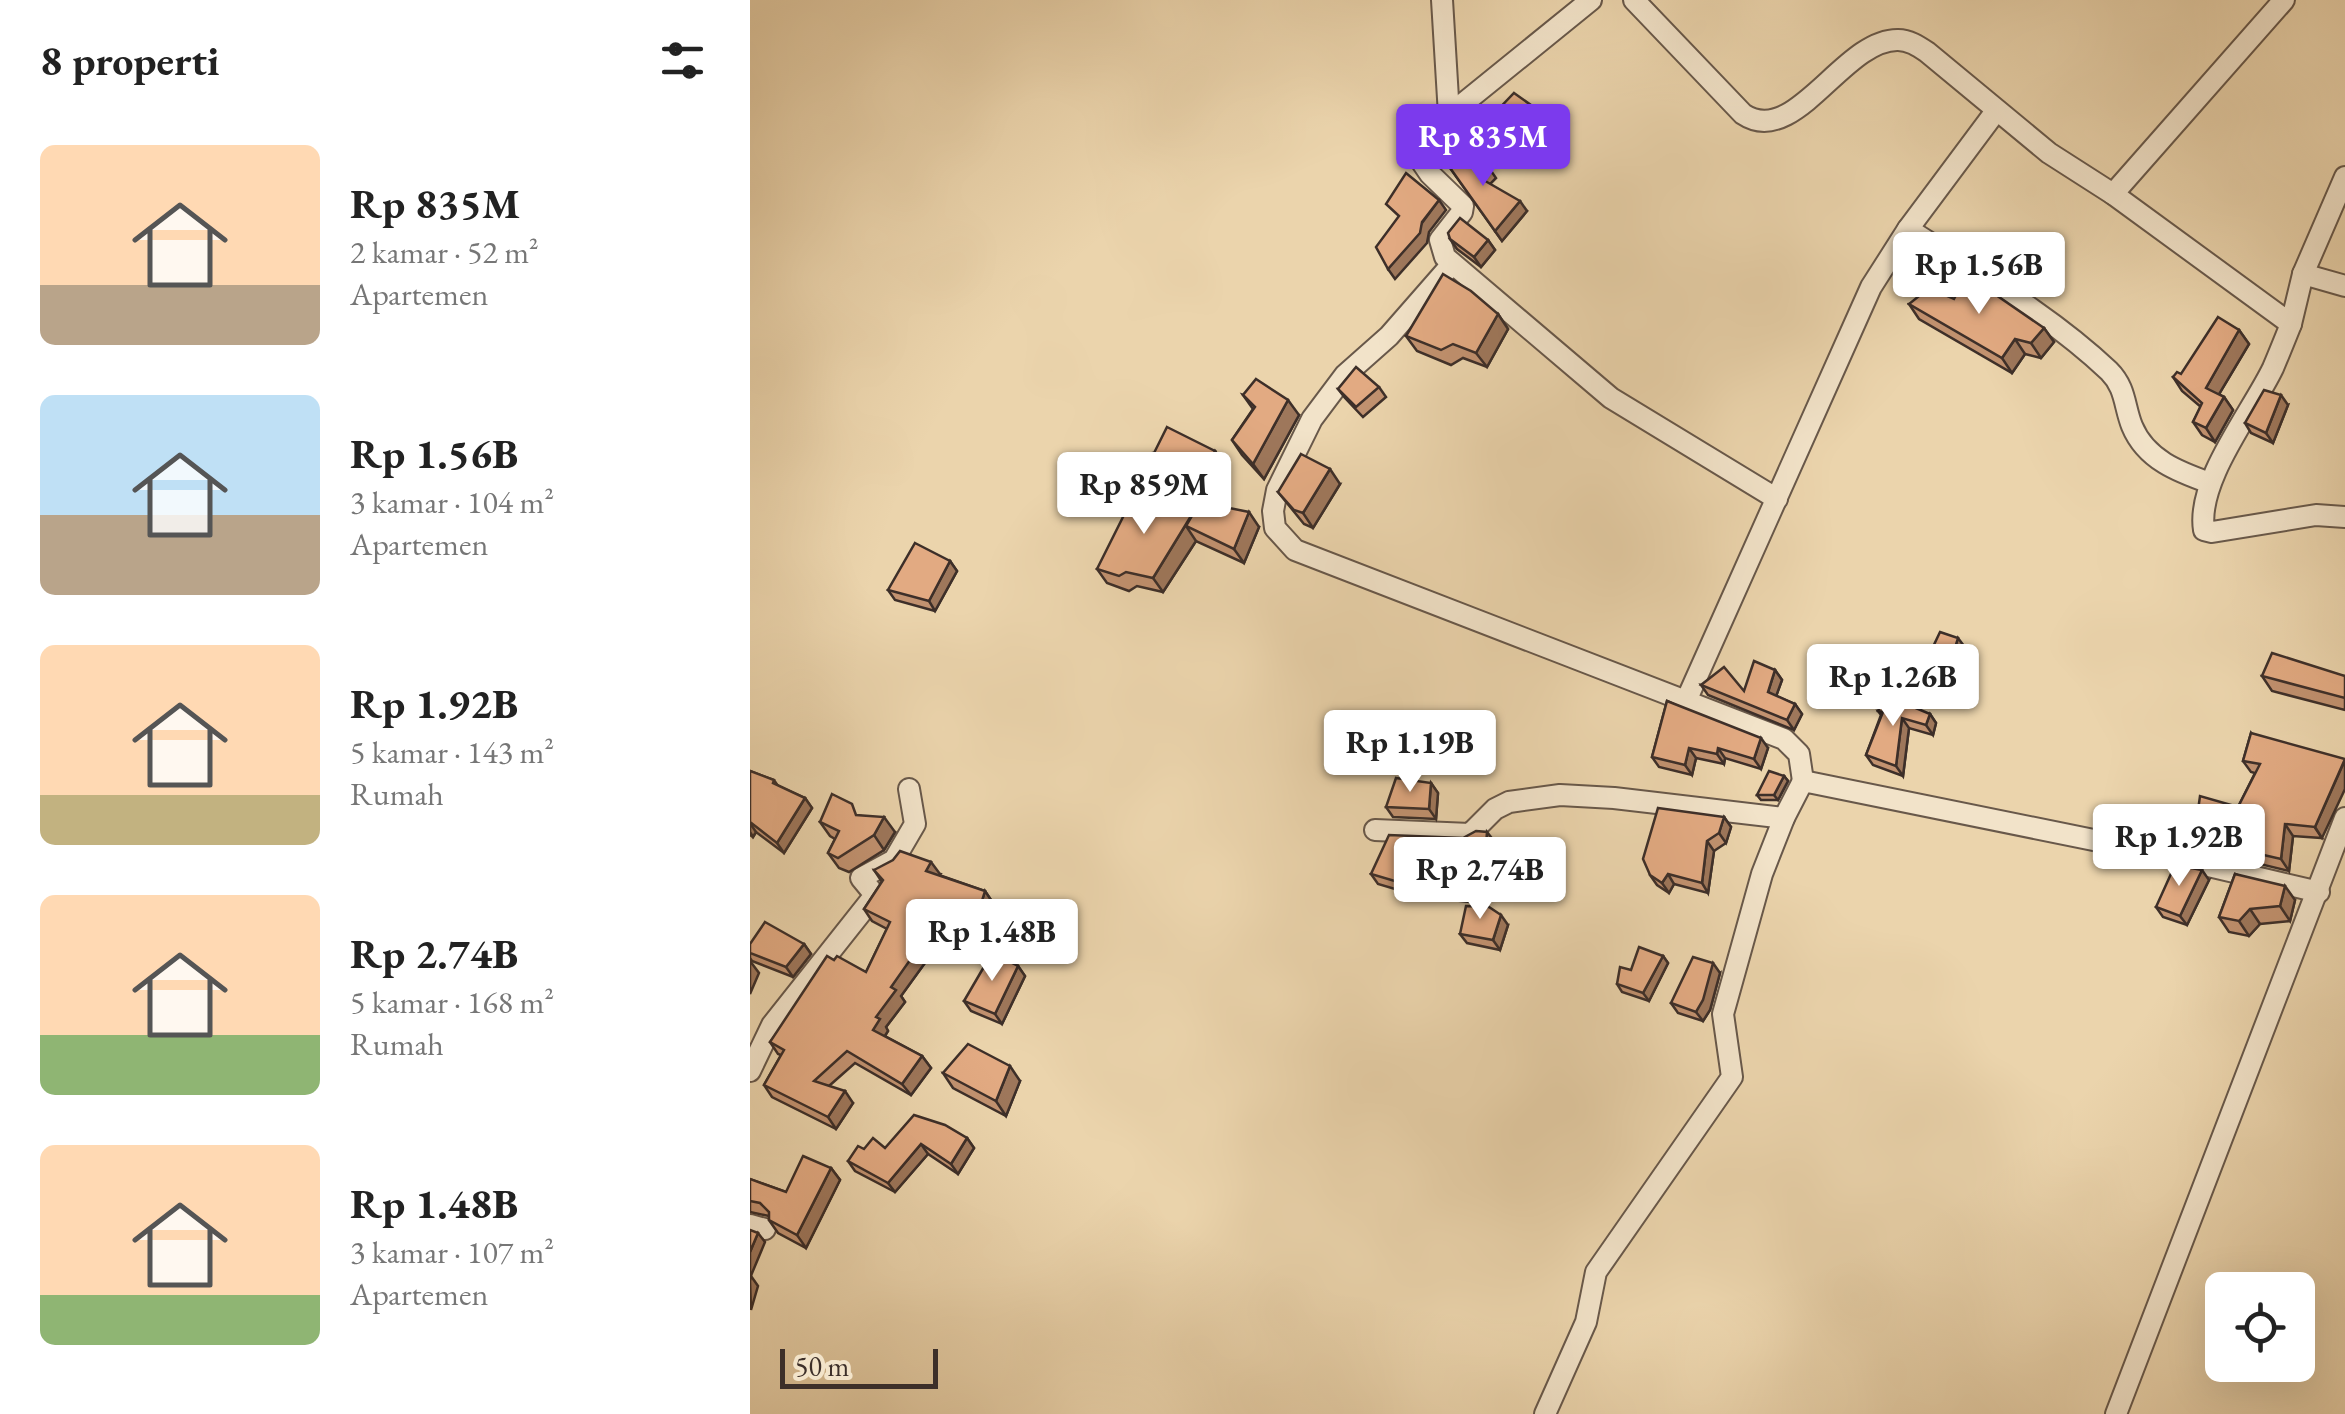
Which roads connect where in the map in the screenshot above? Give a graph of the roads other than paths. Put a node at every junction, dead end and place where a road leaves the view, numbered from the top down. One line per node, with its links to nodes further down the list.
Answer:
1 (1442, 0): 6 (street)
2 (1591, 0): 6 (street)
3 (1634, 0): 5 (street)
4 (2284, 0): 8 (street)
5 (1996, 112): 8 (street); 9 (street)
6 (1449, 115): 10 (street)
7 (2345, 177): 11 (street)
8 (2113, 194): 13 (street)
9 (1908, 229): 14 (street); 15 (street)
10 (1452, 264): 15 (street); 17 (street)
11 (2303, 274): 12 (street); 13 (street)
12 (2345, 286)
13 (2290, 324): 14 (street)
14 (2210, 483): 16 (street)
15 (1777, 499): 17 (street)
16 (2345, 517)
17 (1686, 701): 18 (street)
18 (1803, 781): 20 (street); 23 (street)
19 (910, 789): 24 (street)
20 (1784, 818): 22 (street); 25 (street)
21 (2345, 818): 23 (street)
22 (1374, 830)
23 (2319, 892): 26 (street)
24 (750, 1071)
25 (1545, 1414)
26 (2116, 1414)

